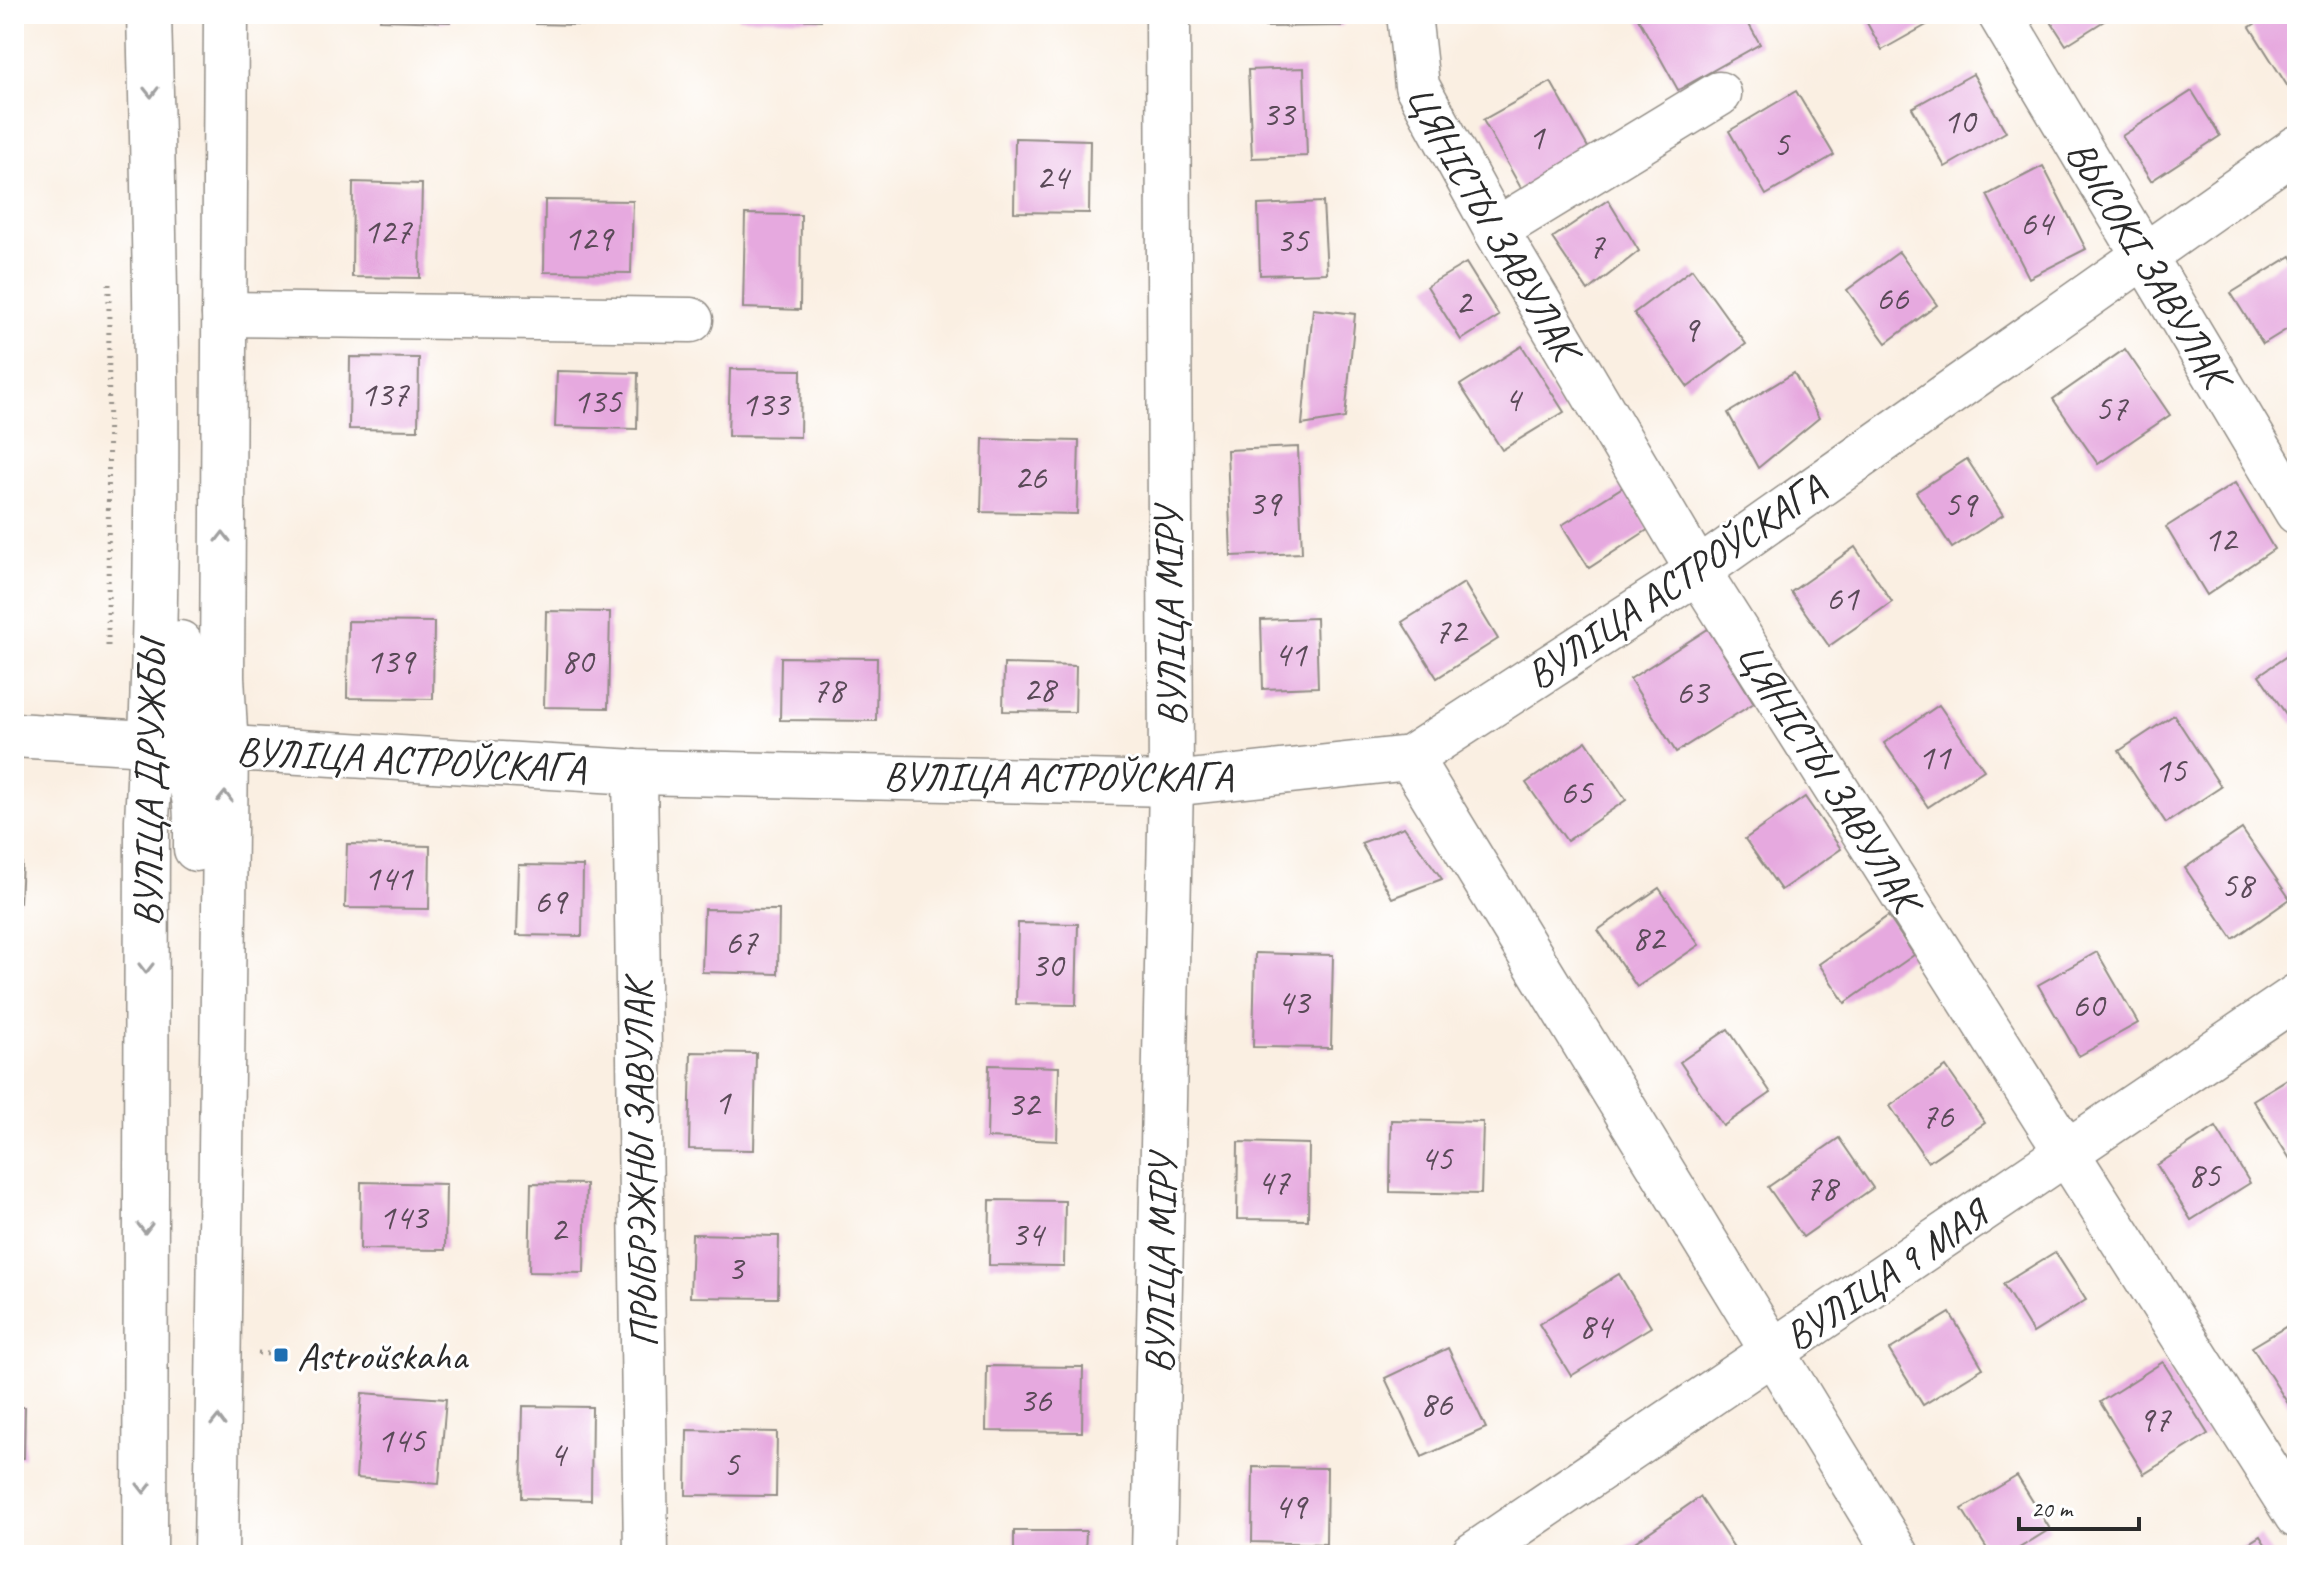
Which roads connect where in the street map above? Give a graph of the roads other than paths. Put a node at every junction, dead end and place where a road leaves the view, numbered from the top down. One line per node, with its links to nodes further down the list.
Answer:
1 (149, 14): 12 (street, ВУЛІЦА ДРУЖБЫ, one-way to 12)
2 (201, 14): 11 (street)
3 (226, 14): 11 (street, ВУЛІЦА ДРУЖБЫ)
4 (1168, 14): 22 (street, ВУЛІЦА МІРУ)
5 (1409, 14): 9 (street, ЦЯНІСТЫ ЗАВУЛАК)
6 (2000, 14): 10 (street, ВЫСОКІ ЗАВУЛАК)
7 (1719, 94): 9 (street)
8 (2297, 148): 10 (street, ВУЛІЦА АСТРОЎСКАГА)
9 (1496, 230): 16 (street, ЦЯНІСТЫ ЗАВУЛАК)
10 (2144, 254): 15 (street, ВЫСОКІ ЗАВУЛАК); 16 (street, ВУЛІЦА АСТРОЎСКАГА)
11 (224, 267): 13 (street, ВУЛІЦА ДРУЖБЫ)
12 (157, 302): 18 (street, ВУЛІЦА ДРУЖБЫ); 19 (street)
13 (224, 314): 14 (street); 19 (street, ВУЛІЦА ДРУЖБЫ, one-way to 13)
14 (691, 320)
15 (2297, 512)
16 (1698, 571): 20 (street, ВУЛІЦА АСТРОЎСКАГА); 24 (street, ЦЯНІСТЫ ЗАВУЛАК)
17 (14, 735): 18 (street, ВУЛІЦА АСТРОЎСКАГА)
18 (151, 743): 19 (street, ВУЛІЦА АСТРОЎСКАГА); 25 (street); 28 (street, ВУЛІЦА ДРУЖБЫ, one-way to 28)
19 (226, 749): 21 (street, ВУЛІЦА АСТРОЎСКАГА); 25 (street, ВУЛІЦА ДРУЖБЫ, one-way to 19)
20 (1410, 758): 22 (street, ВУЛІЦА АСТРОЎСКАГА); 26 (street)
21 (635, 772): 22 (street, ВУЛІЦА АСТРОЎСКАГА); 30 (street, ПРЫБРЭЖНЫ ЗАВУЛАК)
22 (1171, 784): 31 (street, ВУЛІЦА МІРУ)
23 (2297, 996): 24 (street, ВУЛІЦА 9 МАЯ)
24 (2068, 1153): 26 (street, ВУЛІЦА 9 МАЯ); 27 (street, ЦЯНІСТЫ ЗАВУЛАК)
25 (219, 1198): 29 (street, ВУЛІЦА ДРУЖБЫ, one-way to 25)
26 (1772, 1350): 32 (street, ВУЛІЦА 9 МАЯ); 33 (street)
27 (2297, 1516)
28 (145, 1555)
29 (216, 1555)
30 (646, 1555)
31 (1154, 1555)
32 (1473, 1555)
33 (1897, 1555)

